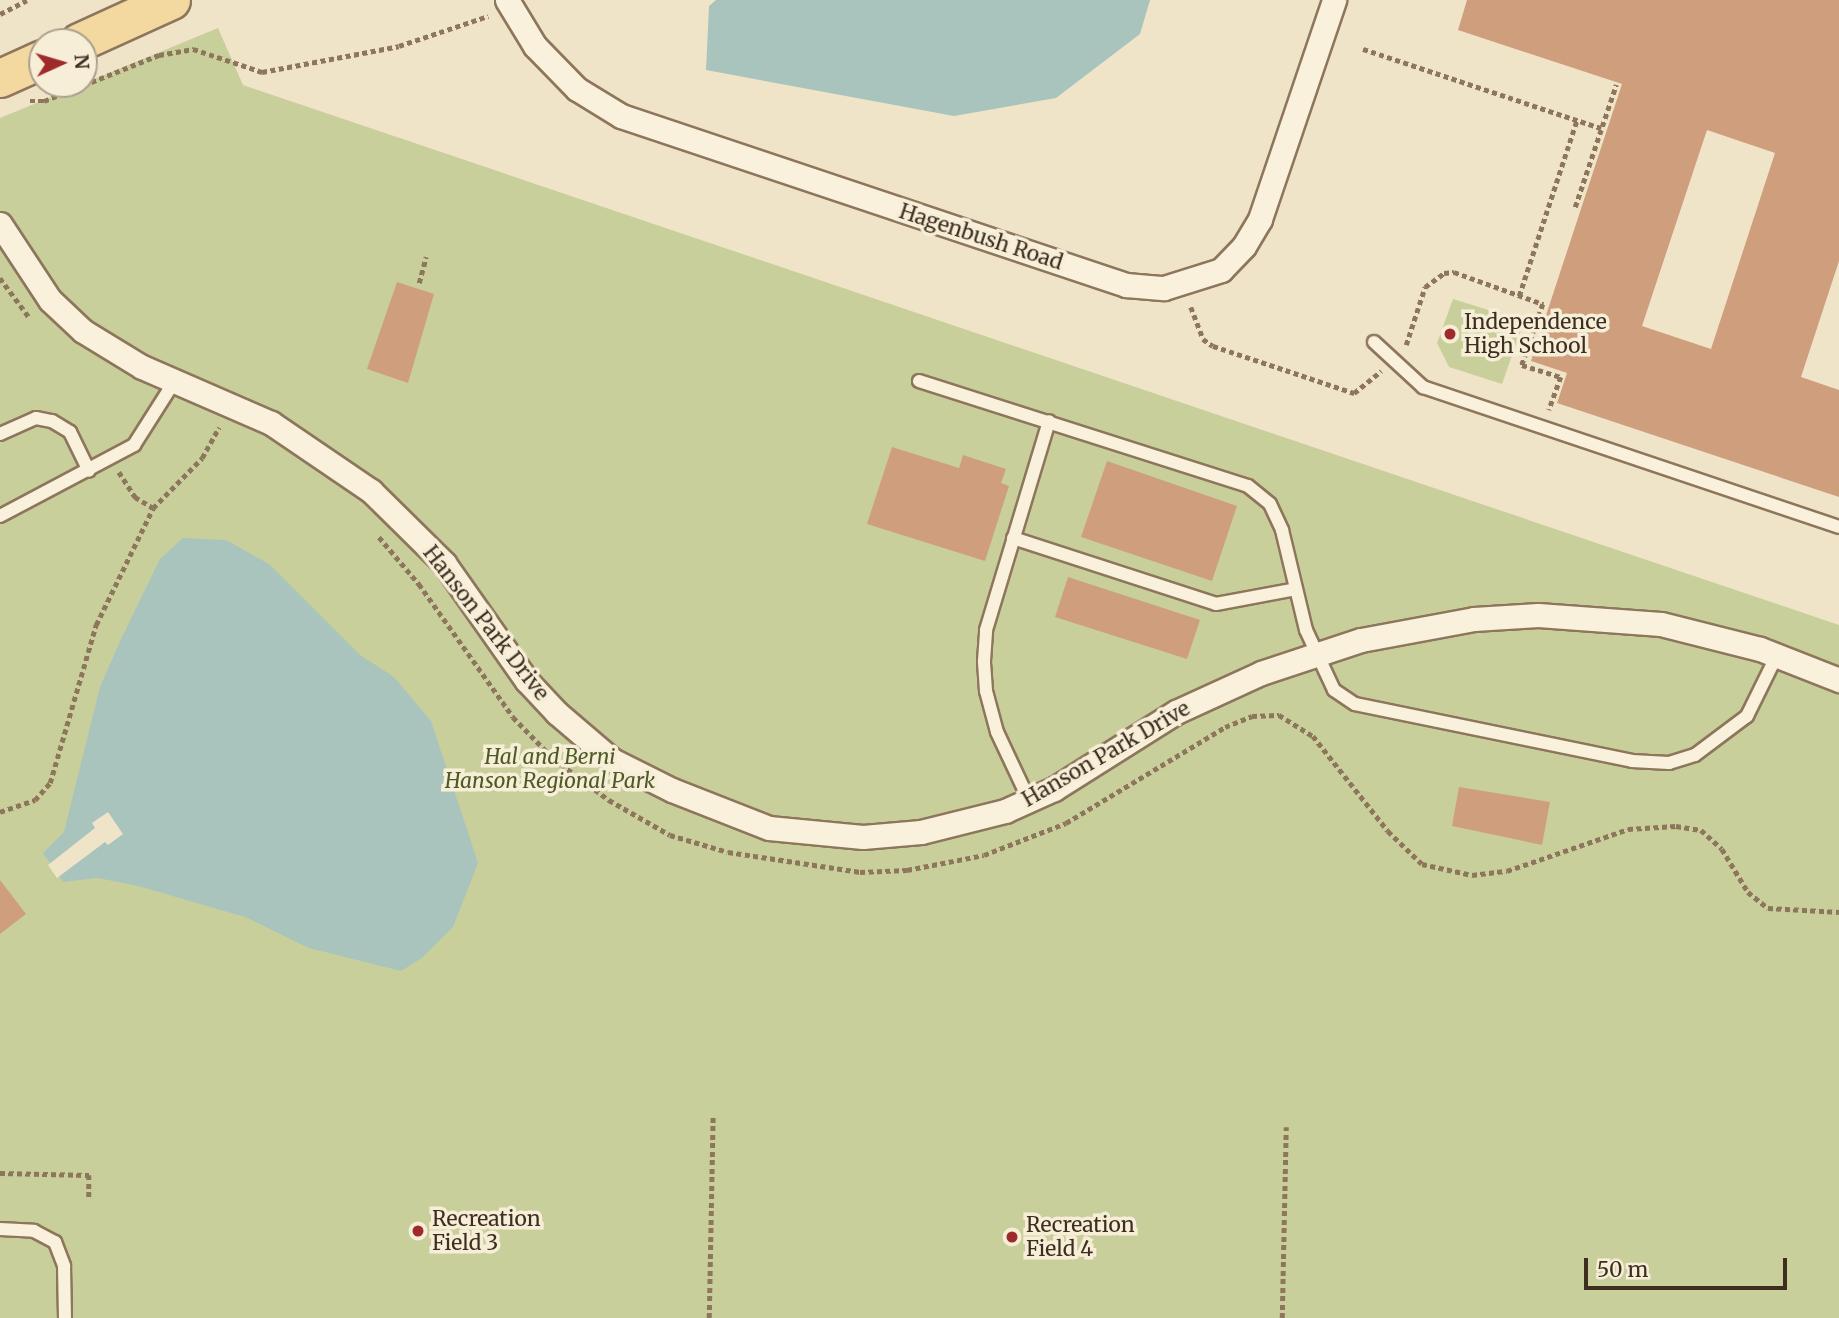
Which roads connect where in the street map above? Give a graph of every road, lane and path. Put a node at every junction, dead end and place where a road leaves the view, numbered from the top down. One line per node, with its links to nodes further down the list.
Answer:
1 (27, 0): 5 (path)
2 (171, 0): 7 (main road)
3 (507, 0): 4 (street, Hagenbush Road)
4 (1334, 0)
5 (0, 15)
6 (488, 16): 11 (path)
7 (98, 33)
8 (1363, 49): 12 (path)
9 (28, 73): 11 (main road)
10 (1616, 86): 13 (path)
11 (13, 89)
12 (1577, 120): 13 (path); 19 (path)
13 (1601, 128): 14 (path)
14 (1575, 207)
15 (0, 224): 25 (street, Hanson Park Drive)
16 (425, 257): 18 (path)
17 (0, 278): 21 (path)
18 (419, 283)
19 (1519, 296): 23 (path); 29 (path)
20 (1191, 307): 23 (path)
21 (35, 322)
22 (1374, 342): 23 (lane)
23 (1392, 363): 29 (lane)
24 (919, 381): 27 (lane)
25 (174, 382): 32 (lane); 43 (street, Hanson Park Drive)
26 (208, 421): 28 (path)
27 (1049, 421): 38 (lane); 39 (lane)
28 (219, 426): 30 (path); 34 (path)
29 (1544, 427): 36 (lane)
30 (231, 431)
31 (0, 434): 33 (lane)
32 (112, 459): 33 (lane); 34 (path)
33 (89, 471): 35 (lane)
34 (153, 508): 44 (path)
35 (0, 516)
36 (1839, 527)
37 (374, 532): 45 (path)
38 (1013, 538): 39 (lane); 43 (lane)
39 (1296, 589): 40 (lane)
40 (1316, 653): 41 (street, Hanson Park Drive); 41 (lane); 43 (street, Hanson Park Drive)
41 (1777, 655): 42 (street, Hanson Park Drive)
42 (1839, 680)
43 (1029, 800)
44 (0, 812)
45 (1839, 912)
46 (713, 1114): 52 (path)
47 (1286, 1126): 53 (path)
48 (0, 1174): 49 (path)
49 (89, 1200)
50 (0, 1228): 51 (lane)
51 (65, 1318)
52 (709, 1318)
53 (1282, 1318)

